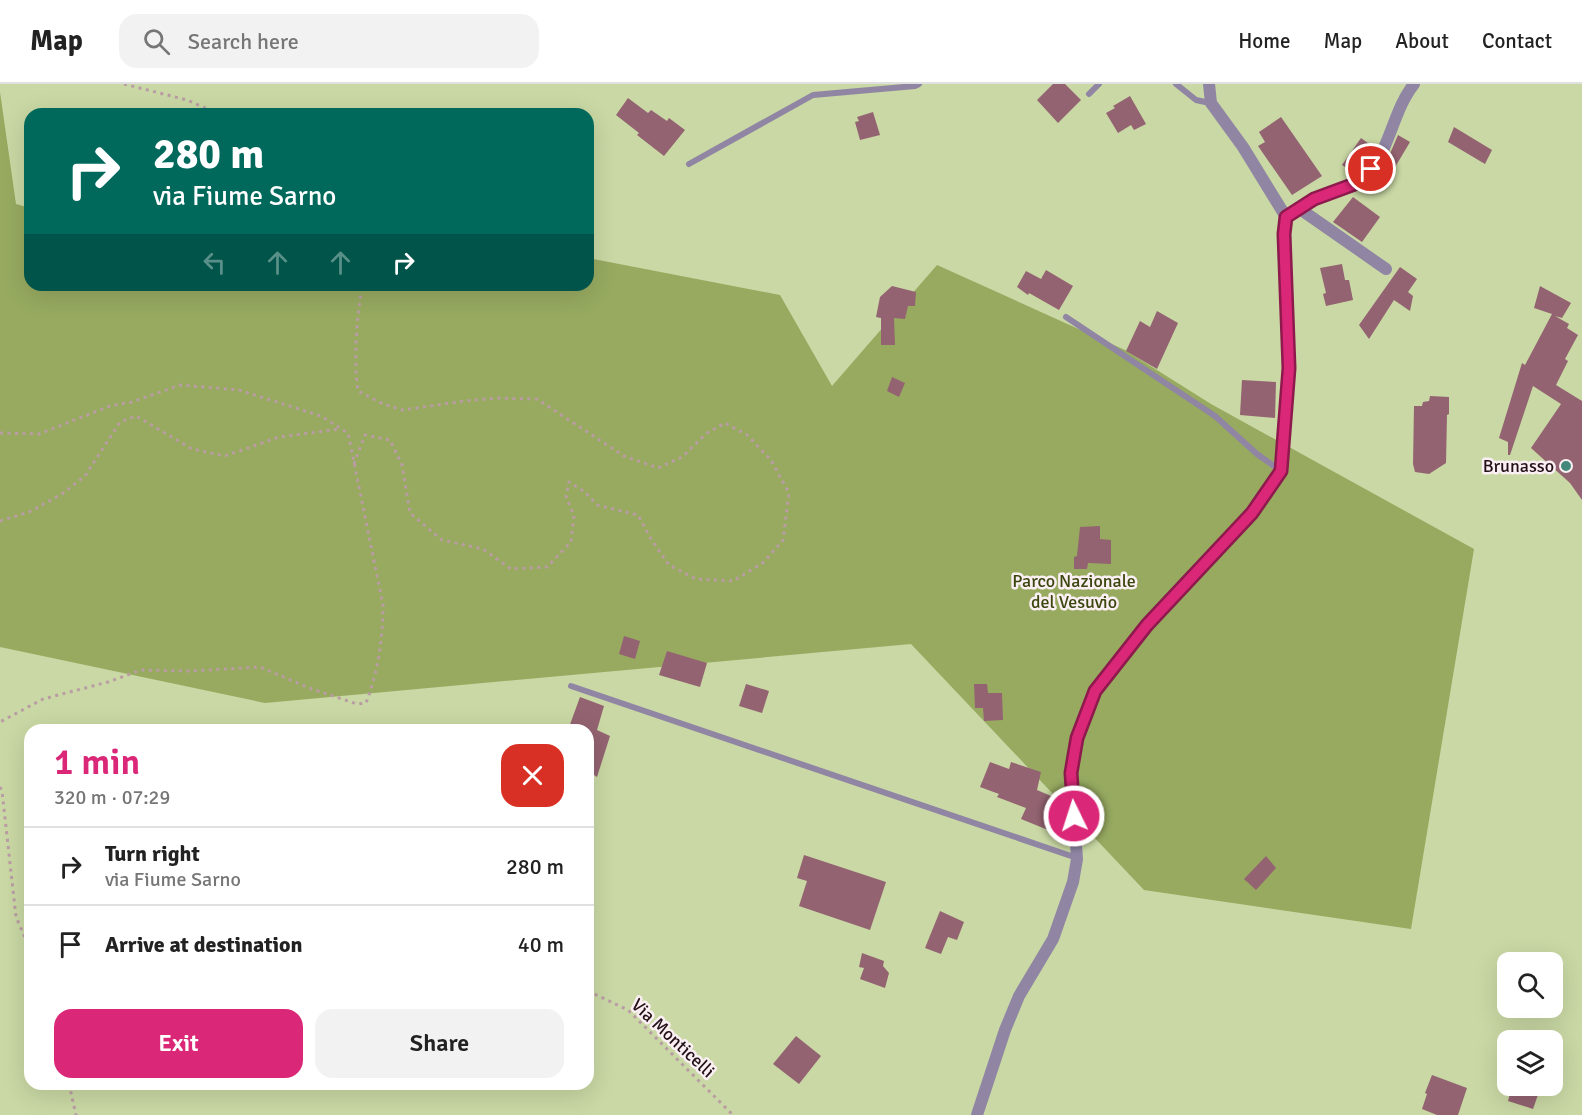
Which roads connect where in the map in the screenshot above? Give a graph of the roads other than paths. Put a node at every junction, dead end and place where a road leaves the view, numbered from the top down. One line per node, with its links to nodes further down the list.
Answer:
1 (919, 84): 8 (lane)
2 (1099, 84): 6 (lane)
3 (1176, 84): 7 (lane)
4 (1209, 84): 7 (street)
5 (1414, 84): 9 (street)
6 (1089, 94)
7 (1211, 103): 10 (street)
8 (689, 164)
9 (1300, 209): 10 (street); 11 (street)
10 (1286, 217): 13 (street)
11 (1386, 269)
12 (1066, 317): 13 (lane)
13 (1281, 471): 15 (street)
14 (571, 686): 15 (lane)
15 (1077, 859): 16 (street)
16 (977, 1115)

